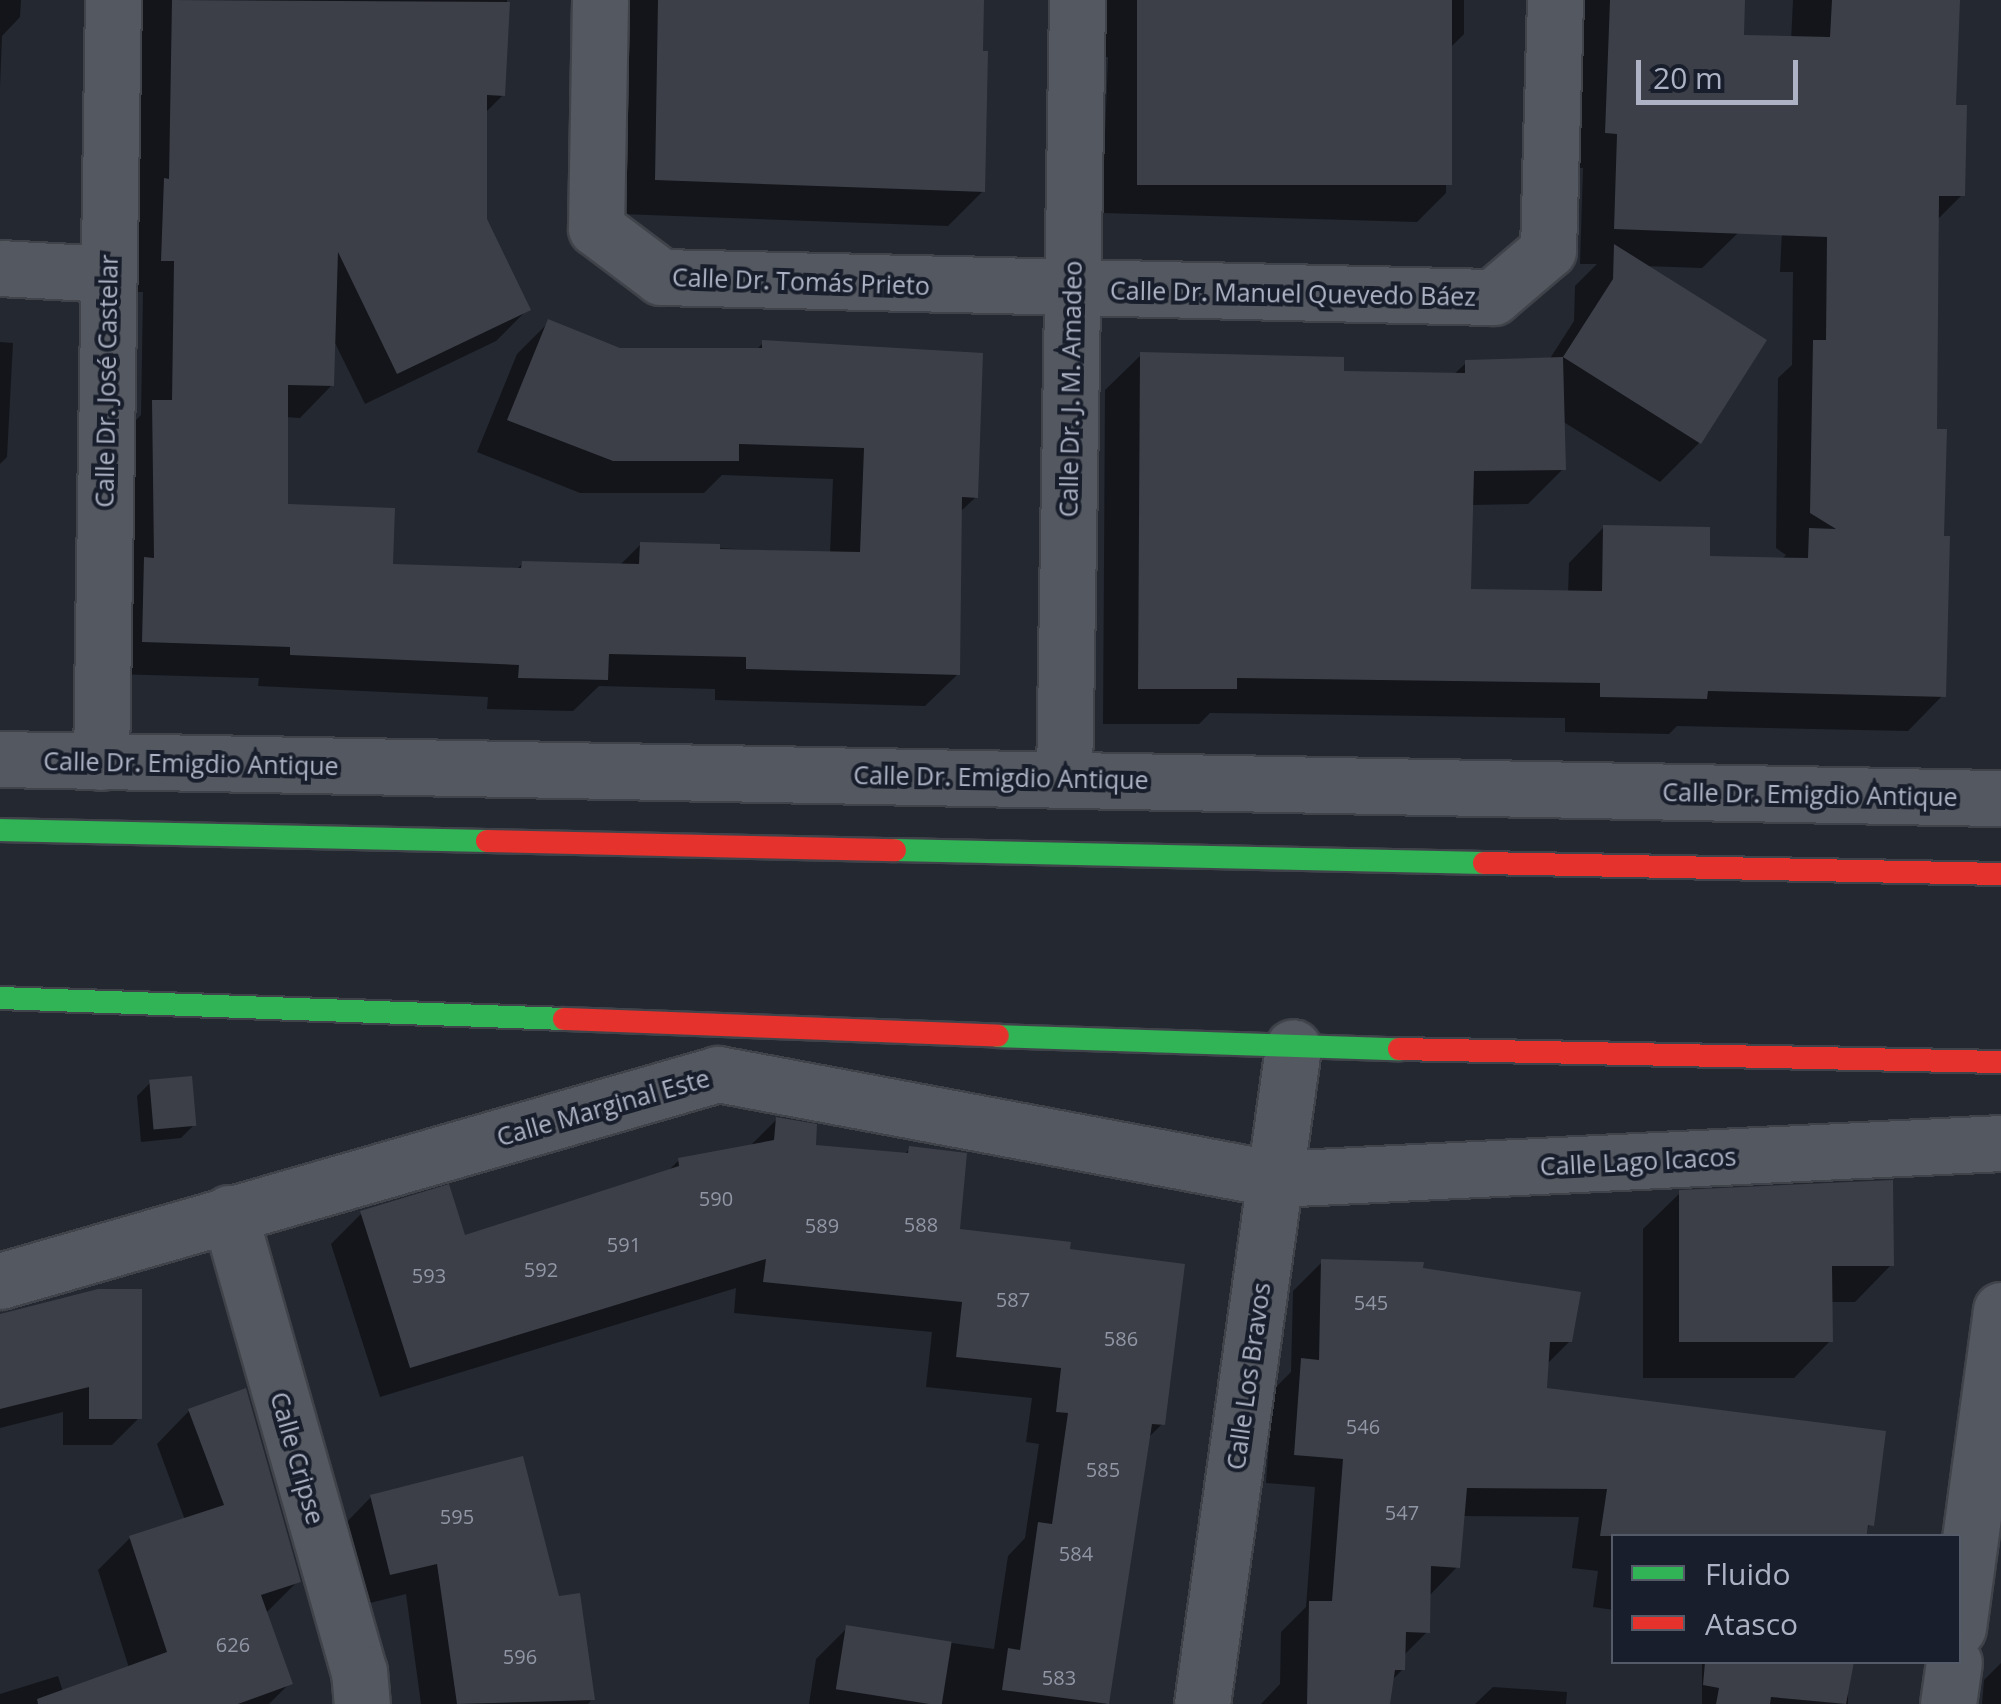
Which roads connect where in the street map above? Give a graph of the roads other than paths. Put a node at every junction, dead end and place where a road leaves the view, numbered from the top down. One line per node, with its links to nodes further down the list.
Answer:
1 (114, 0): 6 (street, Calle Dr. José Castelar)
2 (600, 0): 7 (street, Calle Dr. Tomás Prieto)
3 (1078, 0): 7 (street, Calle Dr. J. M. Amadeo)
4 (1555, 0): 7 (street, Calle Dr. Manuel Quevedo Báez)
5 (0, 268): 6 (street)
6 (108, 274): 9 (street, Calle Dr. José Castelar)
7 (1072, 290): 10 (street, Calle Dr. J. M. Amadeo)
8 (0, 759): 9 (street, Calle Dr. Emigdio Antique)
9 (100, 762): 10 (street, Calle Dr. Emigdio Antique)
10 (1064, 778): 11 (street, Calle Dr. Emigdio Antique)
11 (2001, 798)
12 (0, 830): 13 (street)
13 (2001, 874)
14 (0, 998): 15 (street)
15 (1293, 1048): 16 (street); 18 (street, Calle Los Bravos)
16 (2001, 1062)
17 (2001, 1144): 18 (street, Calle Lago Icacos)
18 (1276, 1180): 19 (street, Calle Marginal Este); 25 (street, Calle Los Bravos)
19 (229, 1213): 20 (street, Calle Marginal Este); 24 (street, Calle Cripse)
20 (0, 1282)
21 (2001, 1310): 22 (street)
22 (1961, 1606)
23 (1954, 1664): 26 (street)
24 (362, 1704)
25 (1202, 1704)
26 (1948, 1704)

